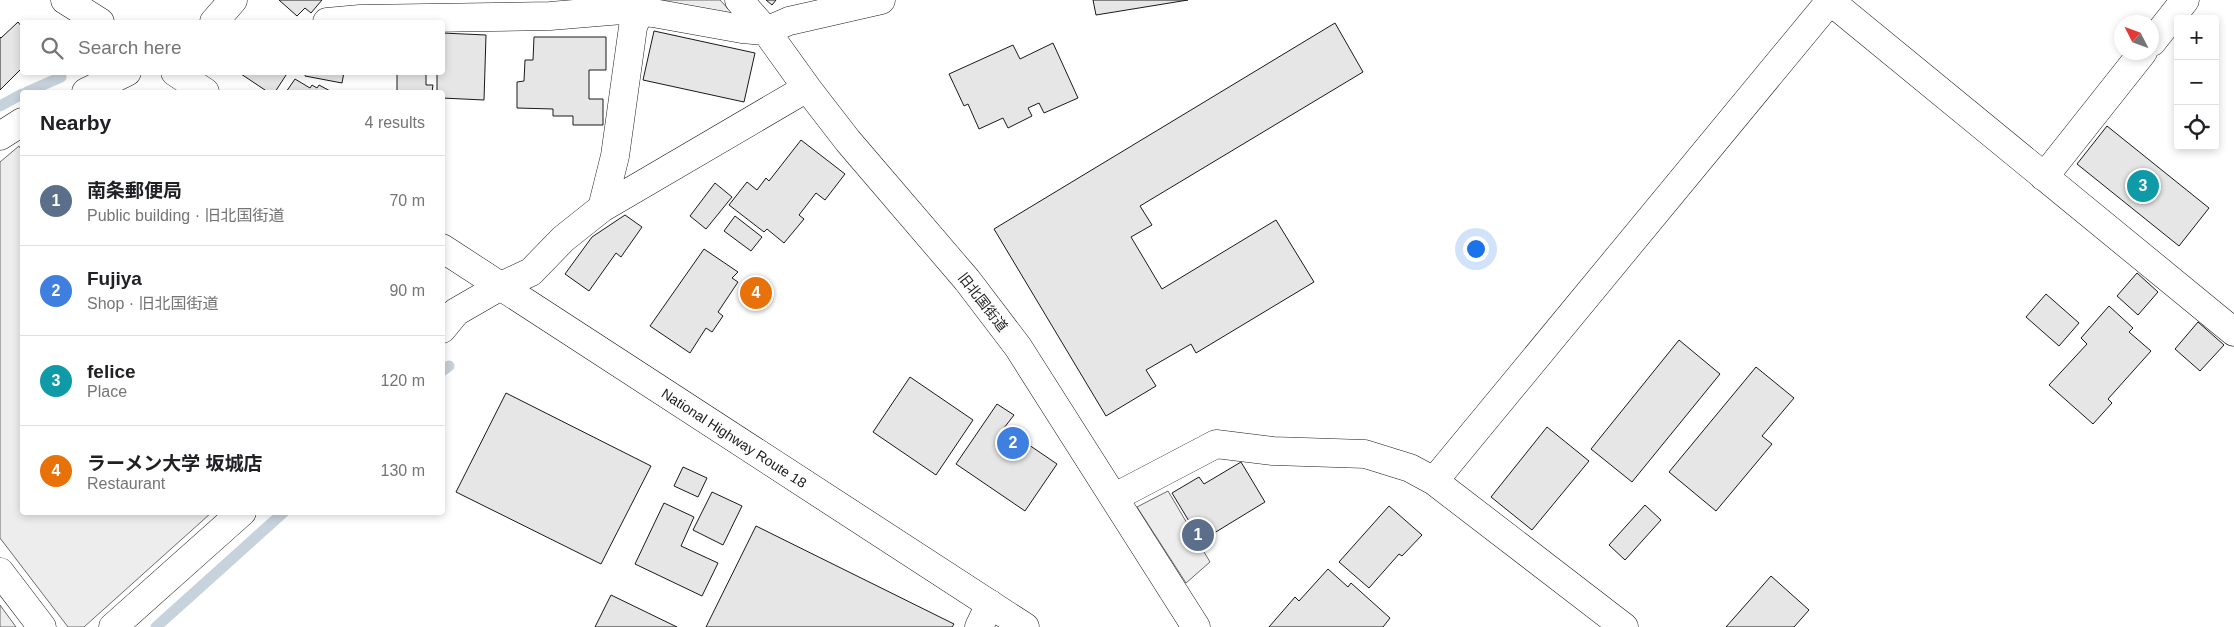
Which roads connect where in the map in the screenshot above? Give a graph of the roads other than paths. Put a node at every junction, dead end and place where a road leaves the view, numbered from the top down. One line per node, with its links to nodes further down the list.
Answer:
1 (65, 0): 8 (main road)
2 (234, 0): 9 (main road)
3 (738, 0): 11 (main road, 旧北国街道)
4 (881, 0): 11 (main road)
5 (1830, 0): 21 (main road); 27 (main road)
6 (2185, 0): 12 (main road)
7 (641, 5): 10 (main road); 11 (main road); 22 (main road)
8 (97, 20)
9 (216, 20)
10 (349, 20)
11 (766, 31): 16 (main road, 旧北国街道)
12 (2159, 33)
13 (2137, 60): 21 (main road)
14 (121, 75): 17 (main road)
15 (180, 75): 18 (main road)
16 (807, 88): 22 (main road); 28 (main road, 旧北国街道)
17 (90, 90)
18 (202, 90)
19 (20, 123): 20 (main road)
20 (0, 136)
21 (2044, 177): 26 (main road)
22 (602, 208): 24 (main road)
23 (445, 250): 24 (main road, National Highway Route 18)
24 (501, 286): 25 (main road); 31 (main road, National Highway Route 18)
25 (445, 325)
26 (2234, 332)
27 (1434, 481): 28 (main road); 36 (main road)
28 (1115, 497): 35 (main road, 旧北国街道)
29 (239, 515): 33 (main road)
30 (0, 572): 32 (main road)
31 (984, 616): 34 (main road, National Highway Route 18)
32 (42, 627)
33 (114, 627)
34 (1025, 627)
35 (1196, 627)
36 (1624, 627)

